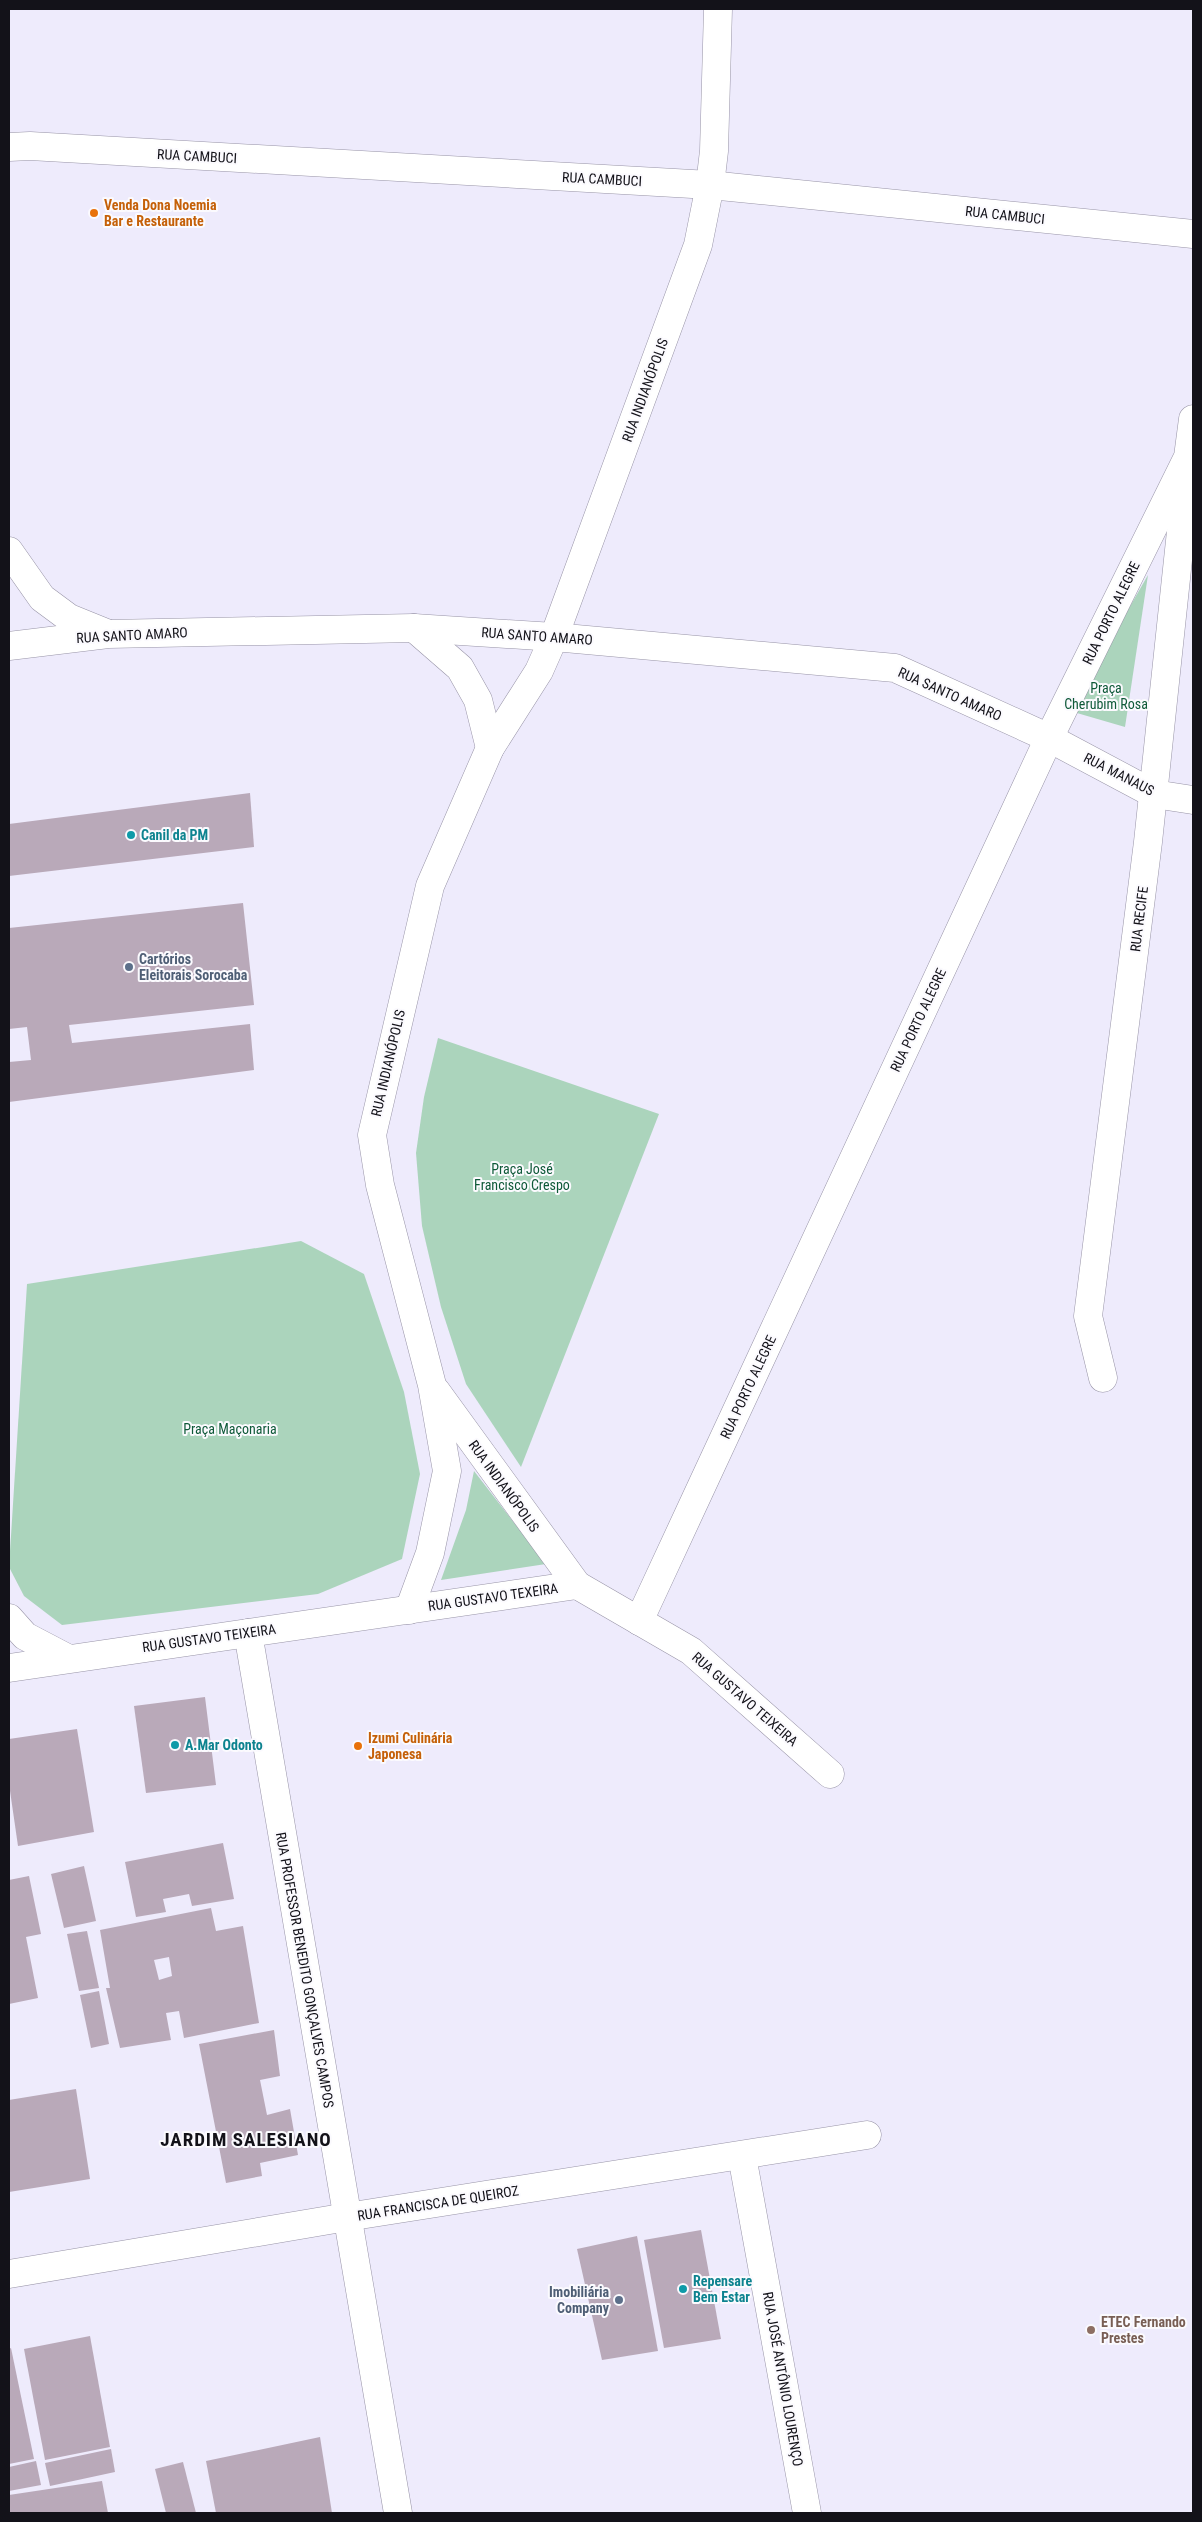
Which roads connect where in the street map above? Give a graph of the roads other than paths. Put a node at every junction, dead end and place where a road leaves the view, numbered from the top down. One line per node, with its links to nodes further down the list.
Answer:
1 (718, 9): 3 (street, RUA INDIANÓPOLIS)
2 (9, 147): 3 (street, RUA CAMBUCI)
3 (710, 185): 4 (street, RUA CAMBUCI); 10 (street, RUA INDIANÓPOLIS)
4 (1193, 234)
5 (1193, 419): 6 (street, RUA PORTO ALEGRE)
6 (1188, 457): 12 (street, RUA PORTO ALEGRE); 14 (street, RUA RECIFE)
7 (9, 552): 9 (street)
8 (414, 628): 9 (street, RUA SANTO AMARO); 10 (street, RUA SANTO AMARO); 13 (street)
9 (108, 634): 11 (street, RUA SANTO AMARO)
10 (554, 637): 12 (street, RUA SANTO AMARO); 13 (street, RUA INDIANÓPOLIS)
11 (9, 646)
12 (1049, 738): 14 (street, RUA MANAUS); 21 (street, RUA PORTO ALEGRE)
13 (490, 748): 17 (street, RUA INDIANÓPOLIS)
14 (1154, 794): 15 (street, RUA MANAUS); 16 (street, RUA RECIFE)
15 (1193, 800)
16 (1103, 1378)
17 (432, 1385): 18 (street, RUA INDIANÓPOLIS); 19 (street, RUA INDIANÓPOLIS)
18 (577, 1585): 19 (street, RUA GUSTAVO TEXEIRA); 21 (street, RUA GUSTAVO TEIXEIRA)
19 (409, 1610): 22 (street, RUA GUSTAVO TEIXEIRA)
20 (9, 1618): 23 (street)
21 (639, 1621): 25 (street, RUA GUSTAVO TEIXEIRA)
22 (248, 1633): 23 (street, RUA GUSTAVO TEIXEIRA); 28 (street, RUA PROFESSOR BENEDITO GONÇALVES CAMPOS)
23 (67, 1658): 24 (street, RUA GUSTAVO TEIXEIRA)
24 (9, 1668)
25 (830, 1774)
26 (867, 2135): 27 (street, RUA FRANCISCA DE QUEIROZ)
27 (742, 2156): 28 (street, RUA FRANCISCA DE QUEIROZ); 31 (street, RUA JOSÉ ANTÔNIO LOURENÇO)
28 (348, 2217): 29 (street, RUA FRANCISCA DE QUEIROZ); 30 (street, RUA PROFESSOR BENEDITO GONÇALVES CAMPOS)
29 (9, 2274)
30 (398, 2513)
31 (807, 2513)

